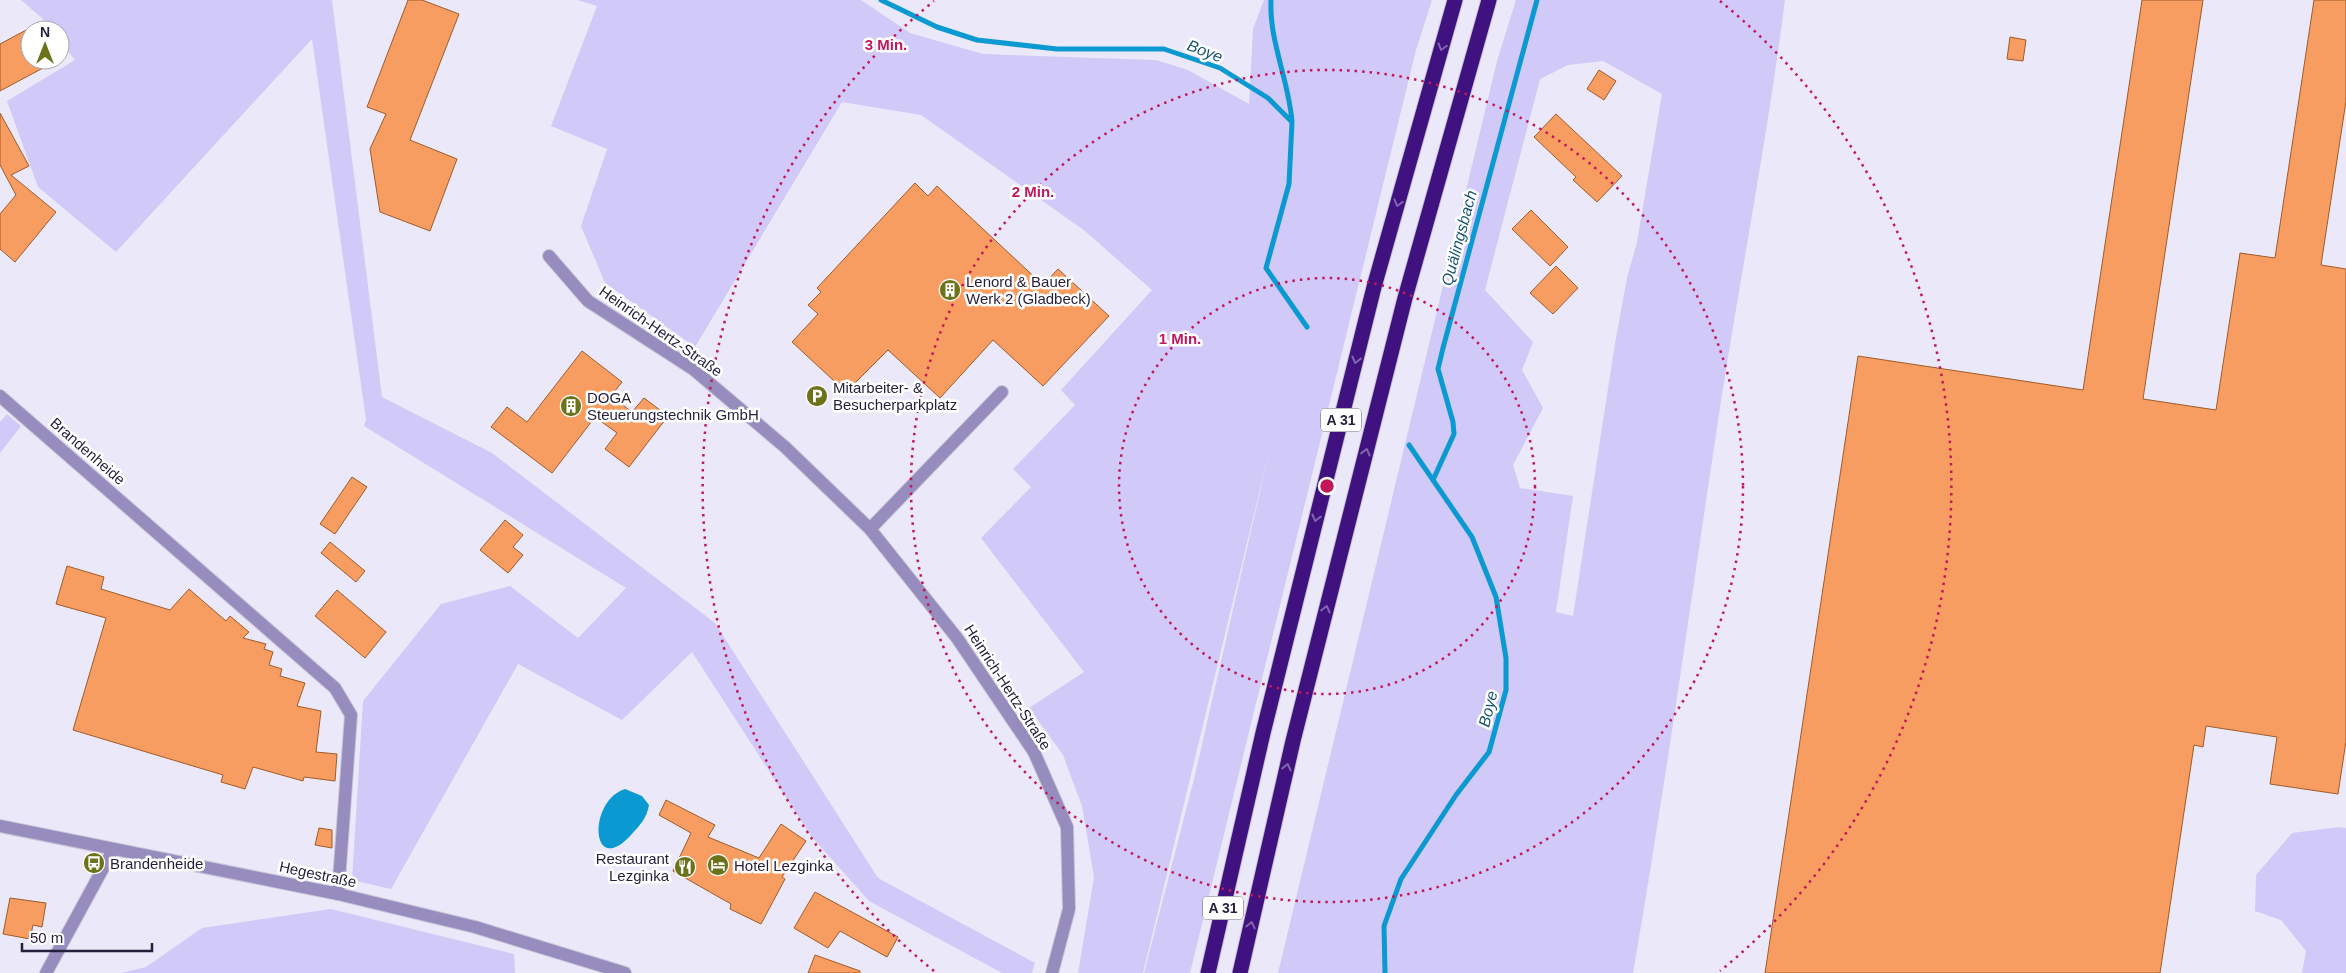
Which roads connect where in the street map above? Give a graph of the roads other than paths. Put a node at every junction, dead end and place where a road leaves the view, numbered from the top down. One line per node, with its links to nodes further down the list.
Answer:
1 (1455, 0): 13 (highway, A 31, one-way to 13)
2 (1489, 0): 14 (highway, A 31, one-way to 2)
3 (549, 256): 6 (street, Heinrich-Hertz-Straße)
4 (1002, 392): 6 (street)
5 (0, 396): 9 (street, Brandenheide)
6 (870, 529): 12 (street, Heinrich-Hertz-Straße)
7 (0, 826): 8 (street, Hegestraße)
8 (113, 850): 9 (street, Hegestraße); 10 (street)
9 (338, 894): 11 (street, Hegestraße)
10 (46, 973)
11 (625, 973)
12 (1052, 973)
13 (1208, 973)
14 (1240, 973)

